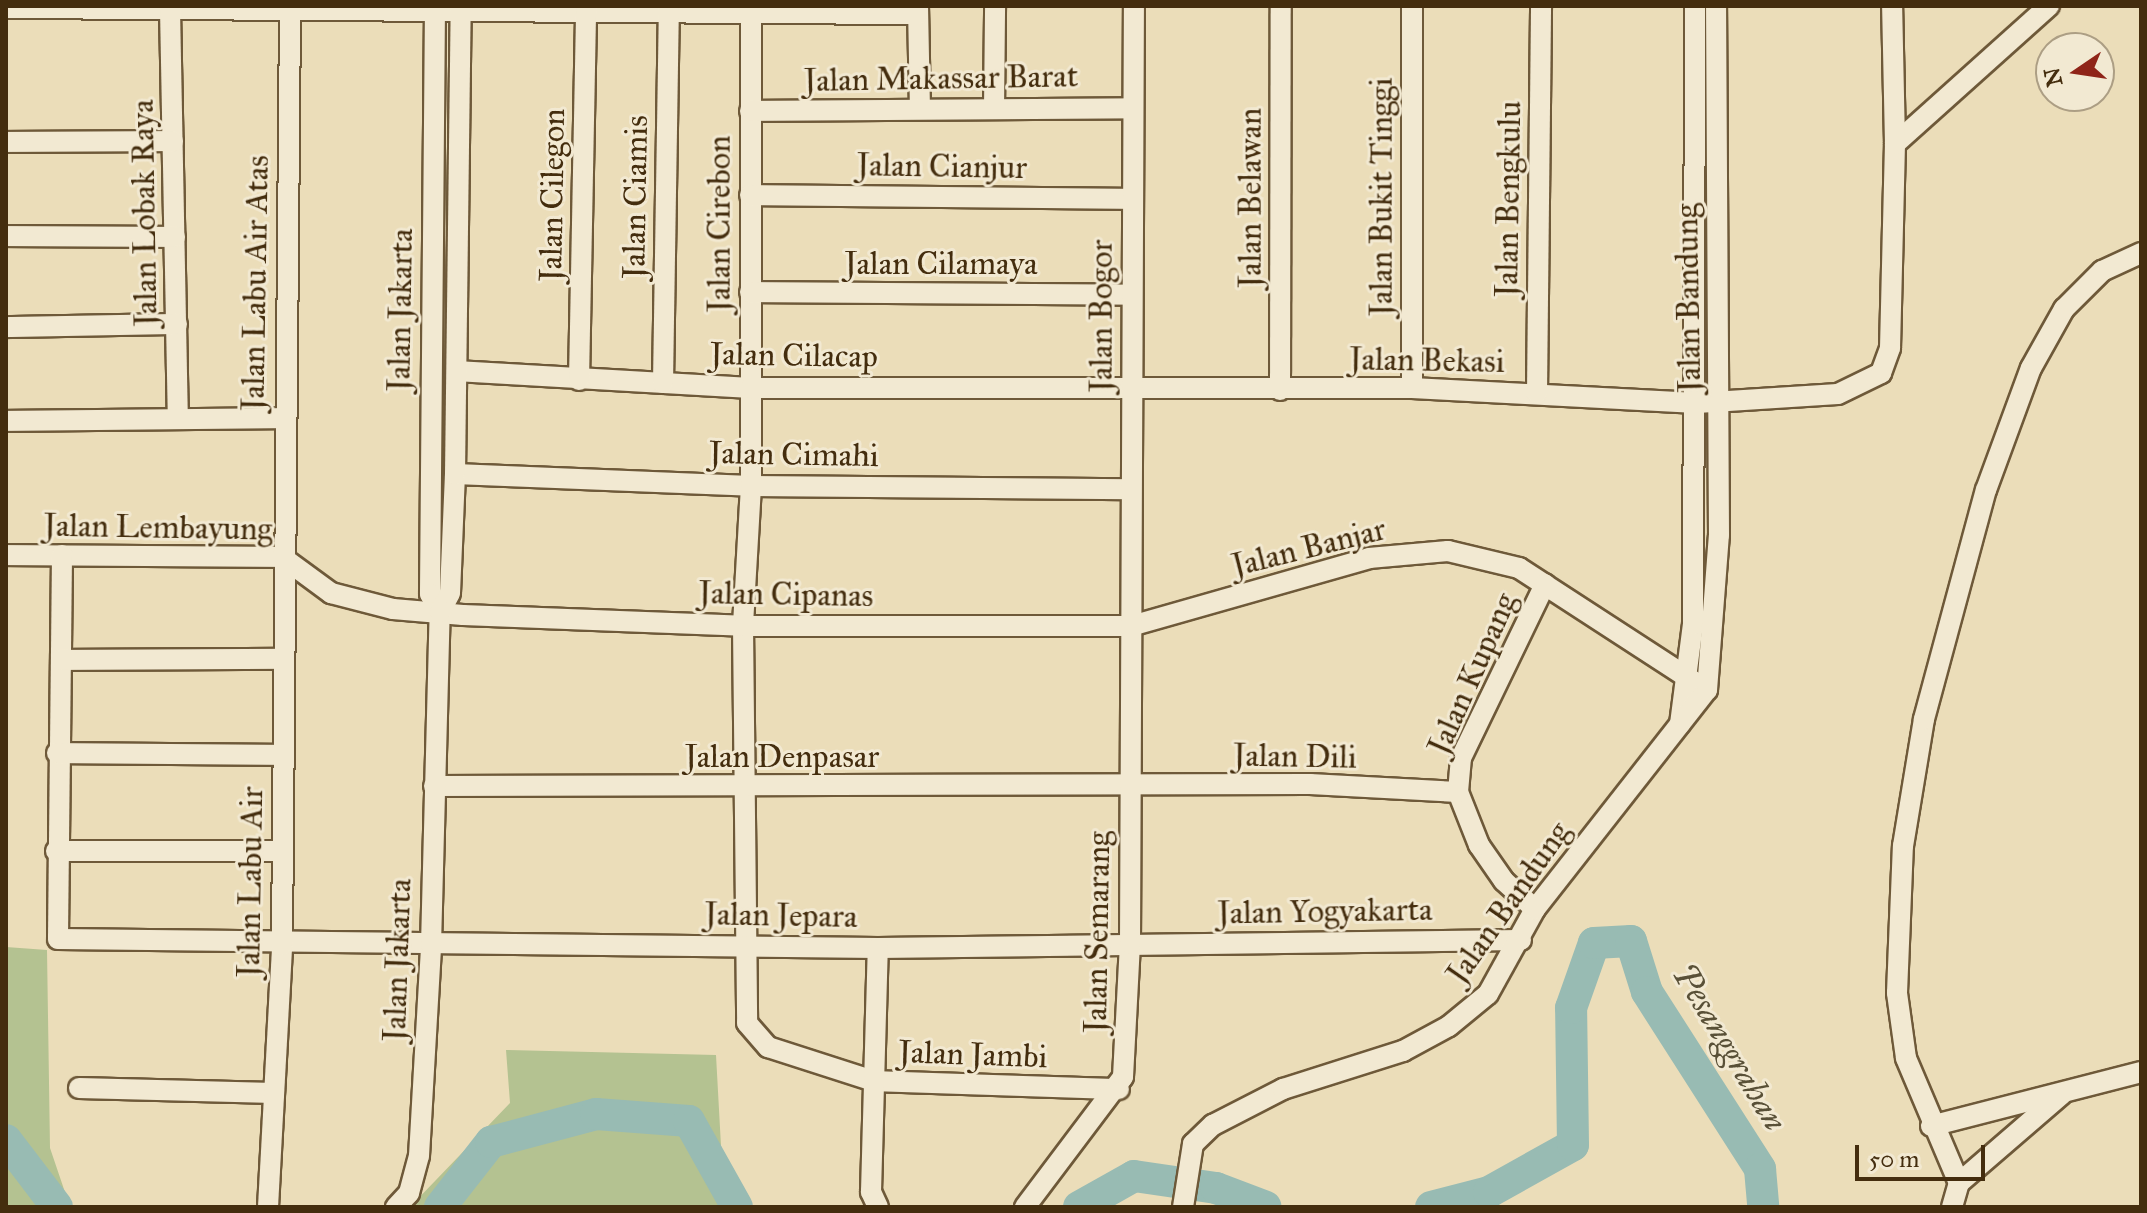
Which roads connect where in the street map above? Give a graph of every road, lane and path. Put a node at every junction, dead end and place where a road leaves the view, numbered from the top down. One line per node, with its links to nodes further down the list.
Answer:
1 (995, 6): 22 (street)
2 (1134, 6): 20 (street, Jalan Bogor)
3 (1281, 6): 42 (street, Jalan Belawan)
4 (1412, 6): 41 (street, Jalan Bukit Tinggi)
5 (1541, 6): 43 (street, Jalan Bengkulu)
6 (1695, 6): 45 (street, Jalan Bandung)
7 (1716, 6): 44 (street, Jalan Bandung)
8 (1892, 6): 26 (street, Jalan Bekasi)
9 (2049, 6): 26 (street)
10 (6, 8): 14 (street)
11 (290, 8): 12 (street); 14 (street); 47 (street, Jalan Labu Air Atas)
12 (435, 8): 13 (street); 56 (street, Jalan Jakarta)
13 (461, 8): 15 (street); 36 (street, Jalan Jakarta)
14 (170, 9): 24 (street, Jalan Lobak Raya)
15 (586, 9): 16 (street); 37 (street, Jalan Cilegon)
16 (669, 9): 17 (street); 38 (street, Jalan Ciamis)
17 (751, 10): 18 (street); 23 (street, Jalan Cirebon)
18 (841, 10): 19 (street)
19 (918, 10): 21 (street)
20 (1133, 108): 22 (street, Jalan Makassar Barat); 28 (street, Jalan Bogor)
21 (920, 109): 22 (street, Jalan Makassar Barat); 23 (street, Jalan Makassar Barat)
22 (994, 109)
23 (750, 111): 27 (street, Jalan Cirebon)
24 (173, 141): 25 (street); 30 (street, Jalan Lobak Raya)
25 (6, 142)
26 (1895, 144): 44 (street, Jalan Bekasi)
27 (750, 195): 28 (street, Jalan Cianjur); 32 (street, Jalan Cirebon)
28 (1133, 199): 33 (street, Jalan Bogor)
29 (6, 236): 30 (street)
30 (175, 237): 34 (street, Jalan Lobak Raya)
31 (2141, 253): 85 (street)
32 (750, 292): 33 (street, Jalan Cilamaya); 39 (street, Jalan Cirebon)
33 (1132, 295): 40 (street, Jalan Bogor)
34 (177, 324): 35 (street); 46 (street, Jalan Lobak Raya)
35 (6, 327)
36 (457, 371): 37 (street, Jalan Cilacap); 49 (street, Jalan Jakarta)
37 (579, 380): 38 (street, Jalan Cilacap)
38 (663, 383): 39 (street, Jalan Cilacap)
39 (750, 388): 40 (street, Jalan Cilacap); 50 (street, Jalan Cirebon)
40 (1132, 388): 42 (street, Jalan Bekasi); 51 (street, Jalan Bogor)
41 (1412, 388): 42 (street, Jalan Bekasi); 43 (street, Jalan Bekasi)
42 (1280, 390)
43 (1537, 393): 45 (street, Jalan Bekasi)
44 (1721, 401): 45 (street, Jalan Bekasi); 62 (street, Jalan Bandung)
45 (1697, 403): 61 (street, Jalan Bandung)
46 (178, 417): 47 (street); 48 (street)
47 (285, 418): 54 (street, Jalan Labu Air Atas)
48 (6, 421)
49 (455, 474): 50 (street, Jalan Cimahi); 56 (street, Jalan Jakarta)
50 (751, 486): 51 (street, Jalan Cimahi); 57 (street, Jalan Cirebon)
51 (1131, 489): 58 (street, Jalan Bogor)
52 (6, 555): 53 (street, Jalan Lembayung)
53 (62, 555): 54 (street, Jalan Lembayung); 60 (street)
54 (282, 557): 56 (street, Jalan Lembayung); 59 (street, Jalan Labu Air)
55 (1545, 584): 58 (street, Jalan Banjar); 61 (street, Jalan Banjar); 69 (street, Jalan Kupang)
56 (440, 612): 57 (street, Jalan Cipanas); 66 (street, Jalan Jakarta)
57 (743, 626): 58 (street, Jalan Cipanas); 67 (street, Jalan Cirebon)
58 (1131, 626): 68 (street, Jalan Semarang)
59 (282, 659): 60 (street); 65 (street, Jalan Labu Air)
60 (61, 660): 64 (street)
61 (1685, 678): 62 (street, Jalan Banjar); 63 (street, Jalan Bandung)
62 (1707, 690): 63 (street, Jalan Bandung)
63 (1680, 724): 72 (street, Jalan Bandung)
64 (57, 753): 65 (street); 70 (street)
65 (284, 755): 71 (street, Jalan Labu Air)
66 (434, 786): 67 (street, Jalan Denpasar); 77 (street, Jalan Jakarta)
67 (742, 787): 68 (street, Jalan Denpasar); 74 (street, Jalan Cirebon)
68 (1131, 787): 69 (street, Jalan Dili); 75 (street, Jalan Semarang)
69 (1458, 792): 72 (street, Jalan Kupang)
70 (56, 851): 71 (street); 76 (street, Jalan Jepara)
71 (282, 851): 76 (street, Jalan Labu Air)
72 (1535, 909): 73 (street, Jalan Bandung)
73 (1521, 940): 75 (street, Jalan Yogyakarta); 91 (street, Jalan Bandung)
74 (745, 944): 77 (street, Jalan Jepara); 78 (street, Jalan Jepara); 80 (street, Jalan Jambi)
75 (1130, 944): 78 (street, Jalan Jepara); 82 (street, Jalan Semarang)
76 (282, 945): 77 (street, Jalan Jepara); 84 (street, Jalan Labu Air)
77 (431, 945): 88 (street, Jalan Jakarta)
78 (878, 948): 80 (street)
79 (2141, 1072): 83 (street)
80 (874, 1081): 82 (street, Jalan Jambi); 89 (street)
81 (79, 1088): 84 (street)
82 (1119, 1089): 90 (street)
83 (2068, 1089): 85 (street); 86 (street)
84 (274, 1093): 87 (street, Jalan Labu Air)
85 (1931, 1126): 86 (street)
86 (1959, 1183): 92 (street)
87 (268, 1207)
88 (396, 1207)
89 (878, 1207)
90 (1025, 1207)
91 (1183, 1207)
92 (1952, 1207)

